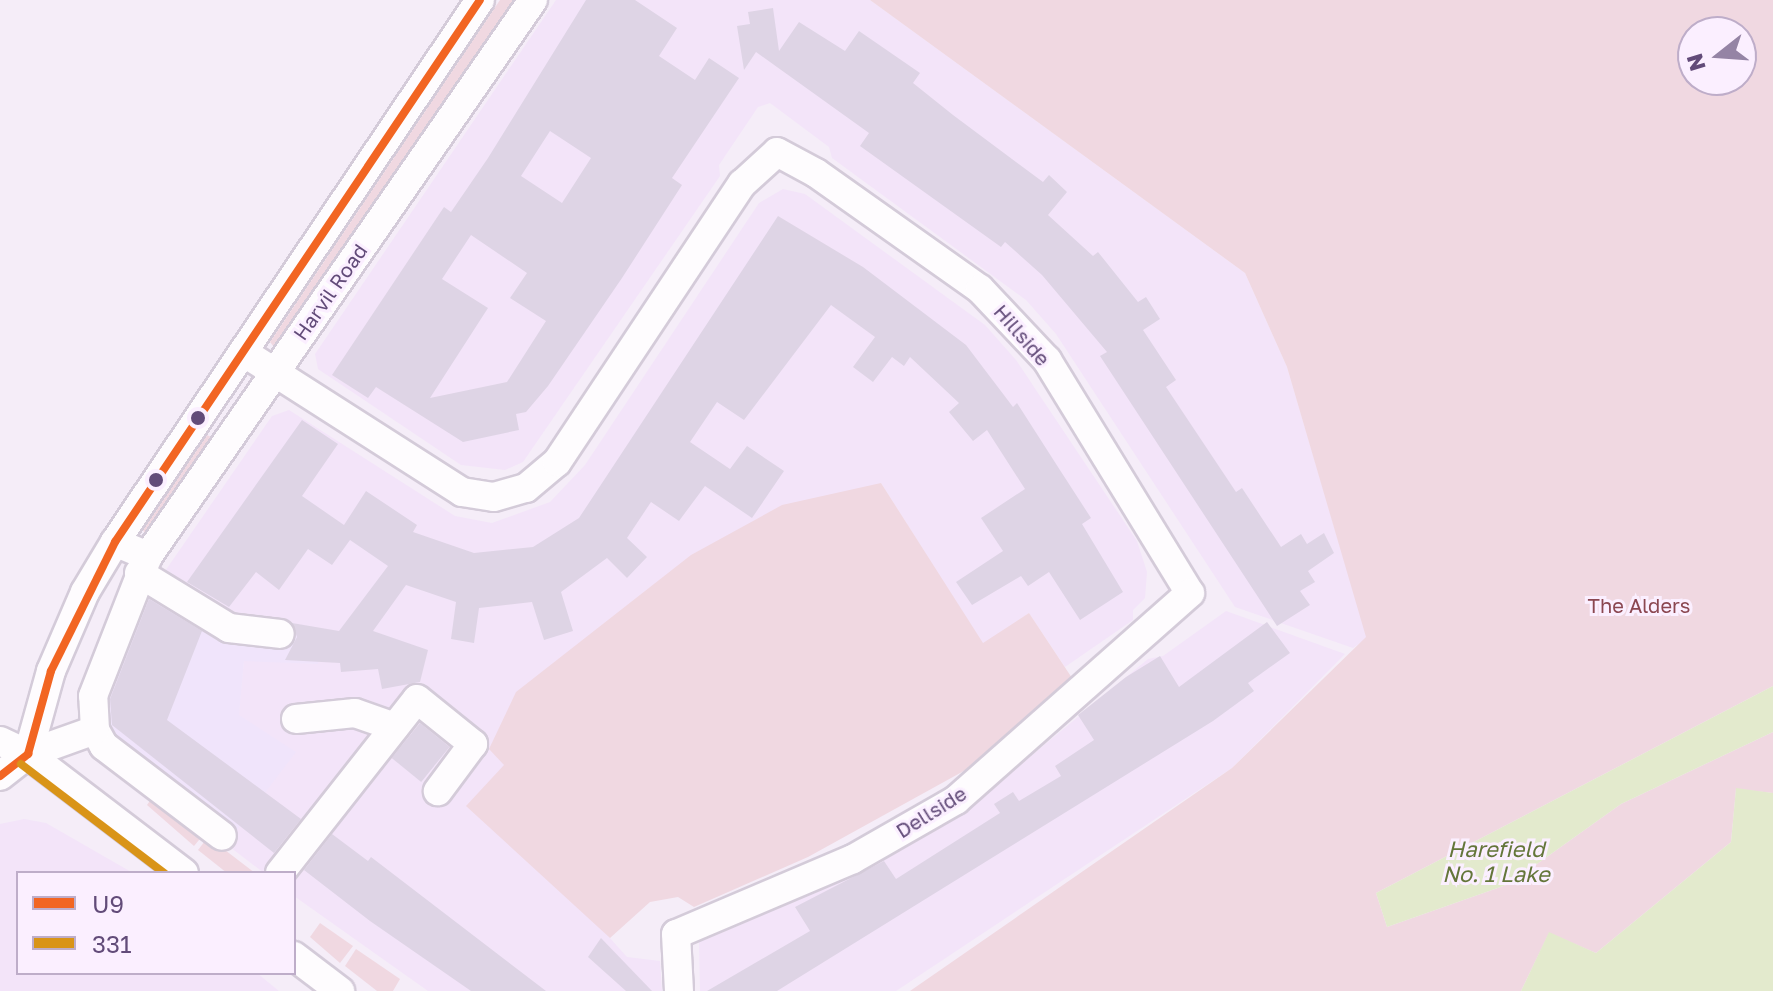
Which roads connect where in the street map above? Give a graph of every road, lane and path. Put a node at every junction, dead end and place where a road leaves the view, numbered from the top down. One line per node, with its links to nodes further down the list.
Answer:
1 (480, 0): 3 (street, Harvil Road)
2 (533, 0): 4 (street, Harvil Road)
3 (243, 352): 4 (street); 5 (street, Harvil Road)
4 (275, 371): 6 (street, Harvil Road); 7 (street, Hillside)
5 (115, 542): 6 (street); 13 (street, Harvil Road)
6 (144, 564): 8 (street); 11 (street, Harvil Road)
7 (1190, 593): 21 (street, Dellside)
8 (280, 634)
9 (296, 719): 10 (street)
10 (395, 727): 15 (street); 18 (street)
11 (95, 730): 13 (street); 16 (street)
12 (0, 741): 13 (street)
13 (28, 754): 14 (street); 17 (street)
14 (0, 776)
15 (438, 791)
16 (222, 836)
17 (181, 871)
18 (282, 871)
19 (296, 958): 20 (street)
20 (340, 991)
21 (679, 991)

